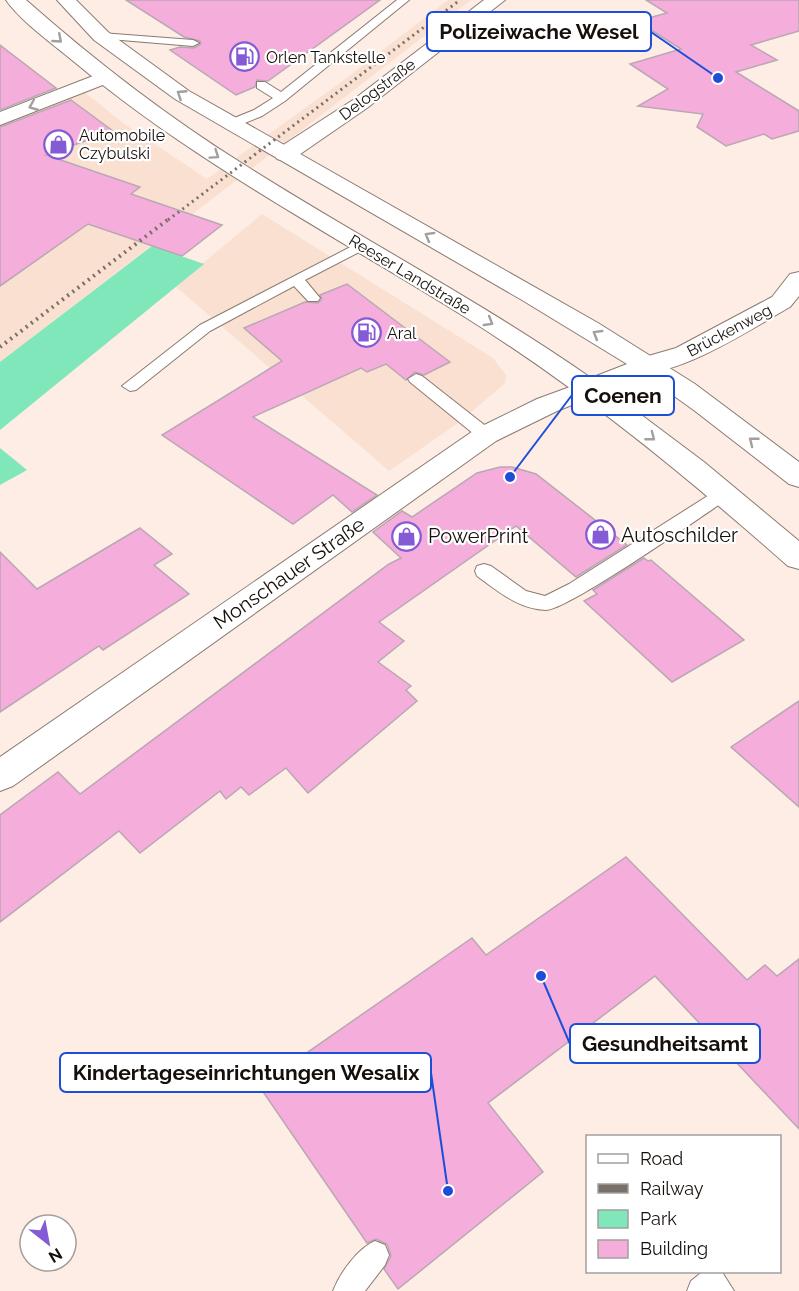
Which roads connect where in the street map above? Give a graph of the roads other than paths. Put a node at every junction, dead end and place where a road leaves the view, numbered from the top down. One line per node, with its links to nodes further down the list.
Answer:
1 (15, 0): 7 (main road, Reeser Landstraße, one-way to 7)
2 (66, 0): 5 (main road)
3 (404, 0): 9 (lane)
4 (496, 0): 12 (main road, Delogstraße)
5 (101, 36): 6 (lane); 11 (main road, one-way to 5)
6 (193, 43)
7 (106, 77): 10 (main road, one-way to 10); 13 (main road, Reeser Landstraße, one-way to 13)
8 (261, 85): 9 (lane)
9 (281, 98): 11 (lane)
10 (0, 119)
11 (231, 124): 12 (main road)
12 (285, 154): 13 (main road, Delogstraße); 18 (main road, one-way to 12)
13 (249, 178): 14 (main road, Reeser Landstraße)
14 (362, 245): 15 (lane); 21 (main road, Reeser Landstraße, one-way to 21)
15 (296, 279): 17 (lane); 20 (lane)
16 (799, 279): 18 (main road, Brückenweg)
17 (313, 298)
18 (647, 365): 21 (main road, Brückenweg); 23 (main road, one-way to 18)
19 (416, 379): 22 (lane)
20 (130, 386)
21 (589, 388): 22 (main road, Monschauer Straße); 24 (main road, Reeser Landstraße, one-way to 24)
22 (486, 435): 27 (main road, Monschauer Straße)
23 (799, 477)
24 (723, 494): 25 (main road, Reeser Landstraße); 26 (lane)
25 (799, 558)
26 (483, 571)
27 (0, 776)
28 (375, 1255): 29 (lane)
29 (347, 1291)
30 (701, 1291): 31 (lane)
31 (720, 1291)

